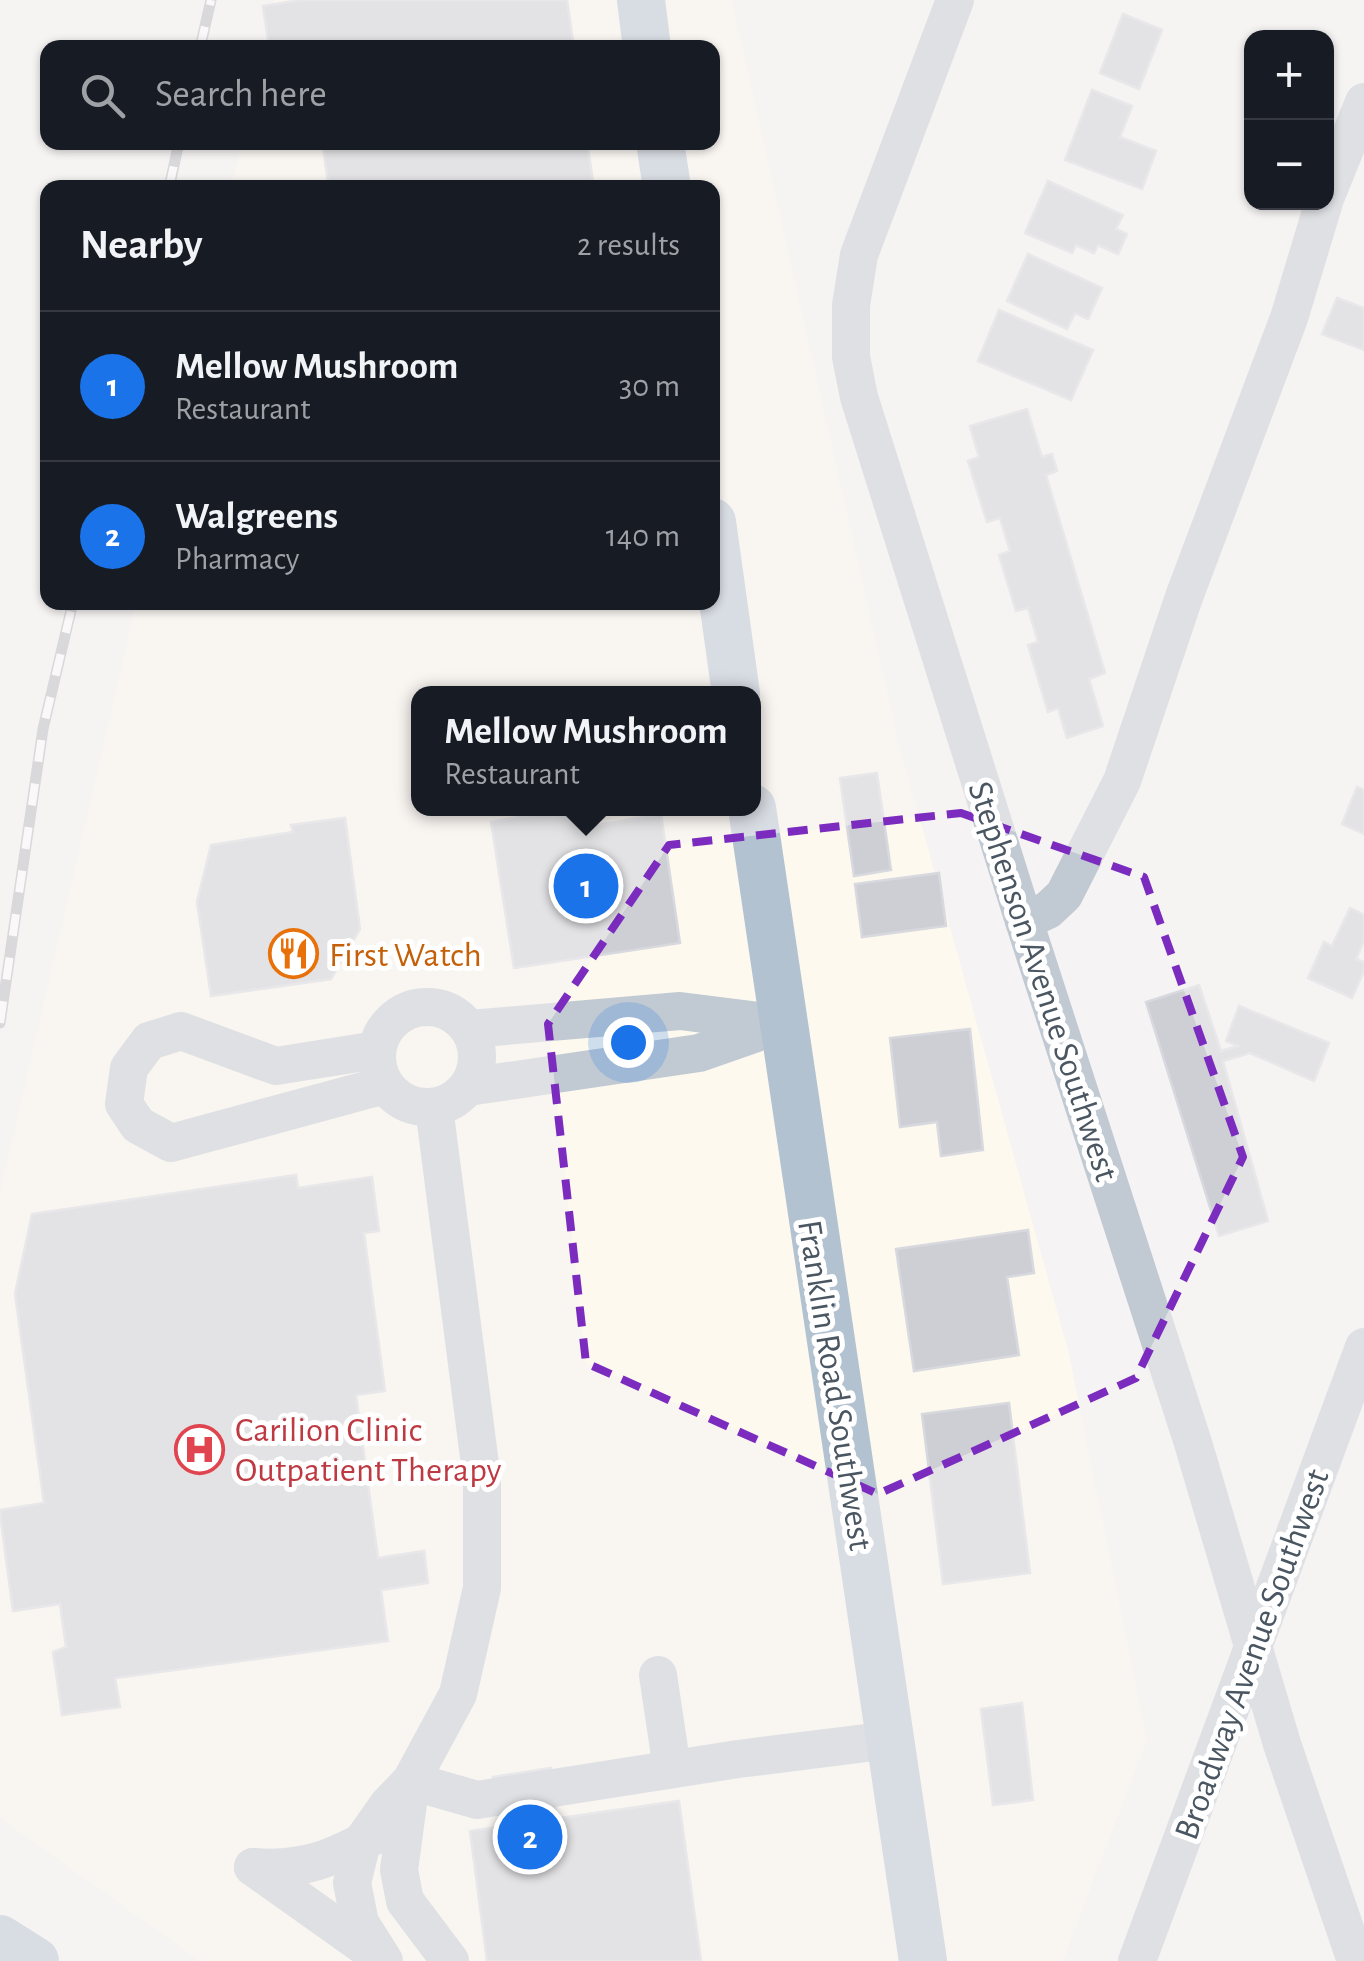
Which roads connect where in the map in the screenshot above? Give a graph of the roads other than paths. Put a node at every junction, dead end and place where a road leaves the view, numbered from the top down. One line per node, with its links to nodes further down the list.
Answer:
1 (641, 0): 3 (main road)
2 (955, 0): 12 (street, Stephenson Avenue Southwest)
3 (647, 40)
4 (1364, 102): 6 (street)
5 (661, 150): 7 (main road)
6 (1334, 177)
7 (665, 180)
8 (1322, 210): 12 (street)
9 (720, 579): 10 (main road)
10 (735, 686)
11 (753, 816): 13 (main road, Franklin Road Southwest)
12 (1024, 921): 19 (street, Stephenson Avenue Southwest)
13 (782, 1024): 14 (street); 16 (street); 21 (main road, Franklin Road Southwest)
14 (470, 1029): 15 (street); 16 (street)
15 (381, 1067): 15 (street); 17 (street)
16 (468, 1087): 17 (street)
17 (434, 1107): 23 (street)
18 (1364, 1347): 19 (street, Broadway Avenue Southwest)
19 (1253, 1646): 31 (street, Broadway Avenue Southwest); 32 (street, Stephenson Avenue Southwest)
20 (658, 1675): 22 (street)
21 (890, 1740): 22 (street); 30 (main road, Franklin Road Southwest)
22 (672, 1770): 23 (street)
23 (411, 1781): 24 (street); 25 (street)
24 (404, 1820): 25 (street); 29 (street)
25 (362, 1842): 28 (street); 28 (street)
26 (0, 1939): 27 (main road)
27 (35, 1961)
28 (384, 1961)
29 (450, 1961)
30 (923, 1961)
31 (1138, 1961)
32 (1356, 1961)

